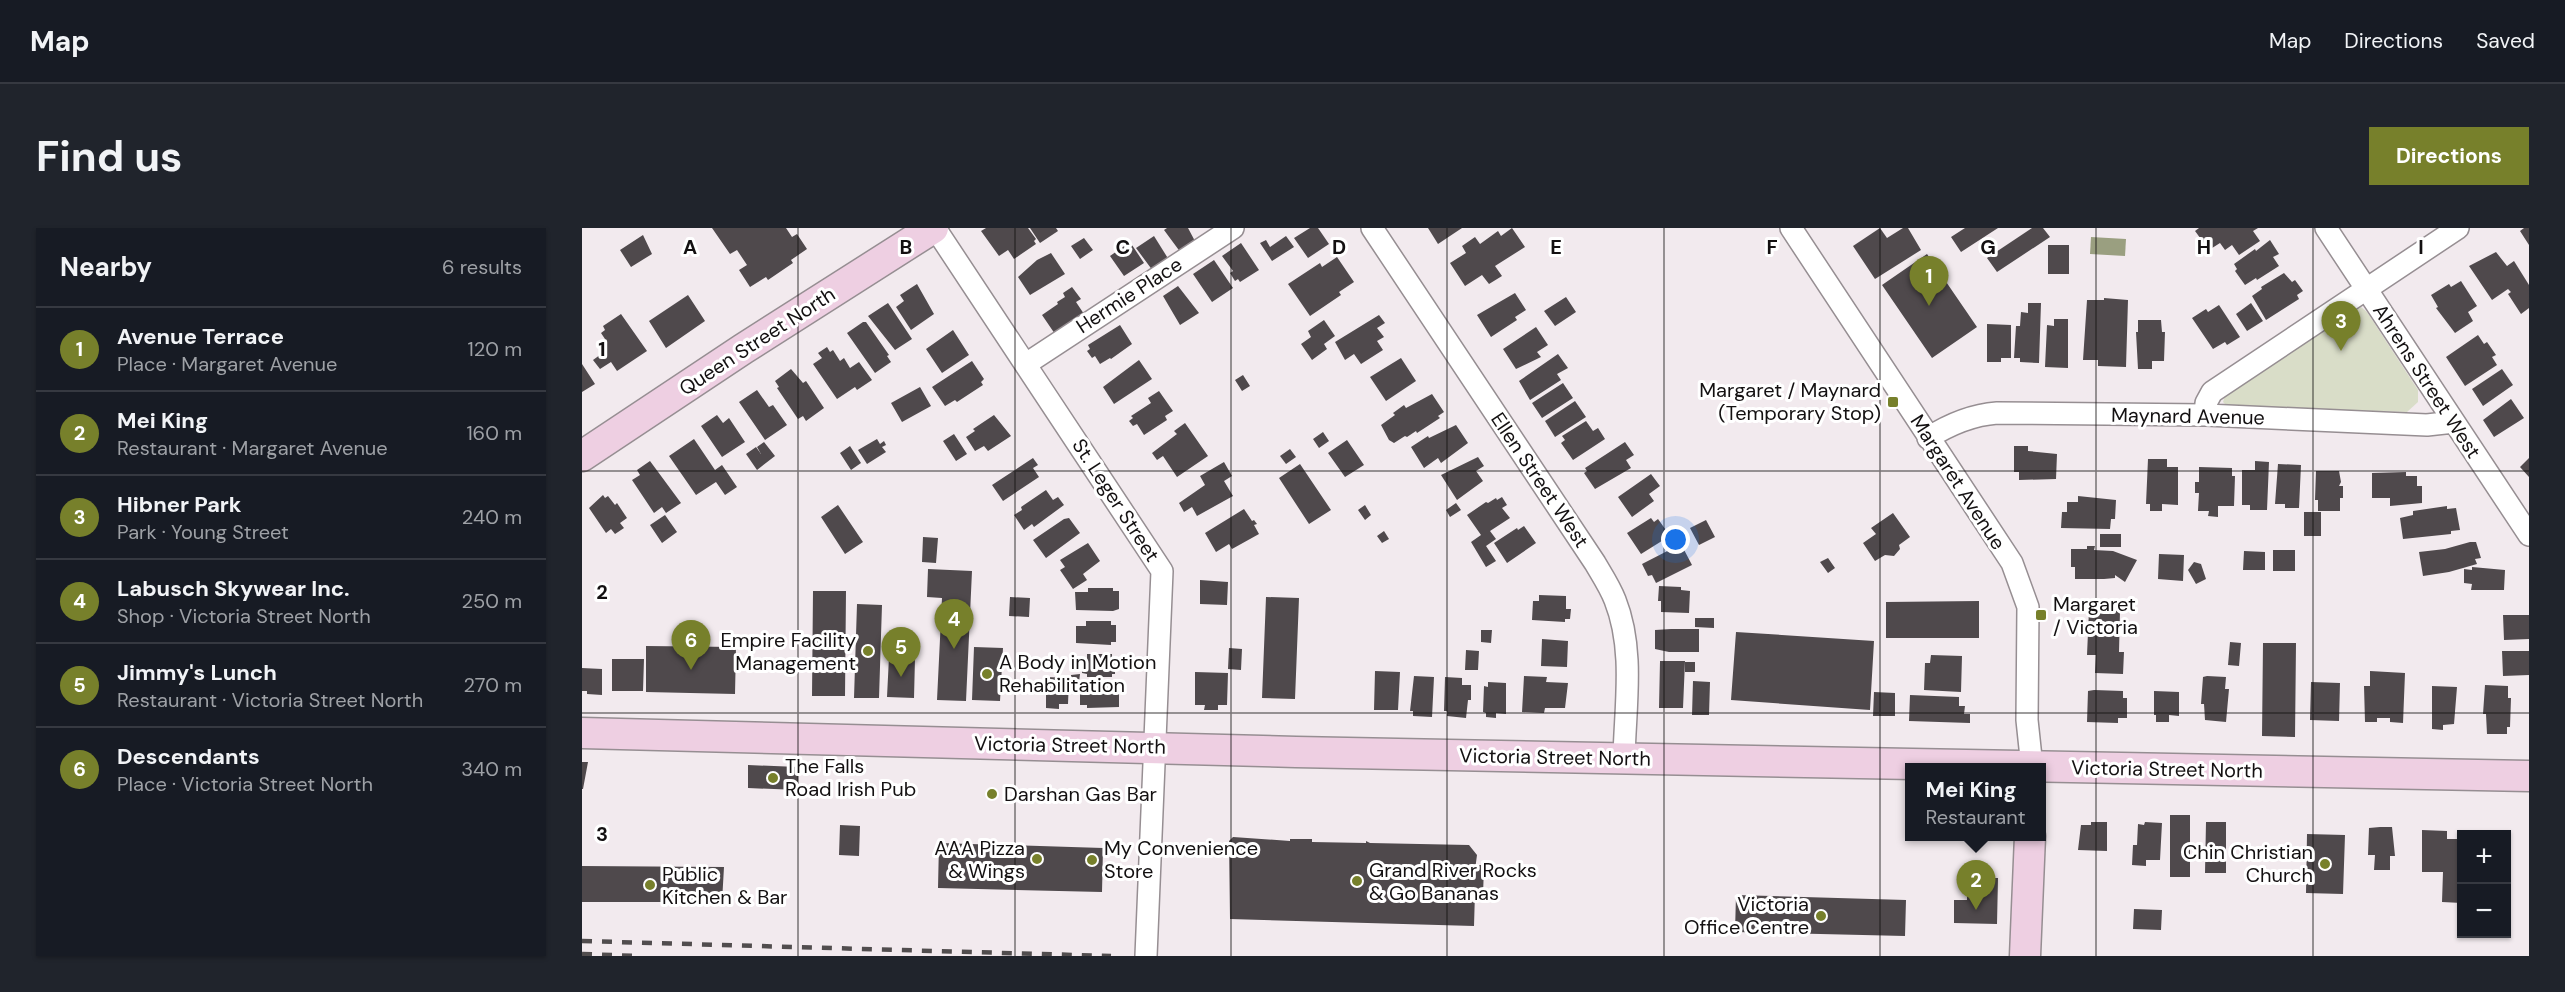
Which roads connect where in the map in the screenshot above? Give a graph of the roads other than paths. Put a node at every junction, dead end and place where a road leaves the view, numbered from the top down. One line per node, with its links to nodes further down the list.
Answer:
1 (934, 228): 8 (street, St. Leger Street); 12 (main road, Queen Street North)
2 (1233, 228): 8 (street, Hermie Place)
3 (1372, 228): 16 (street, Ellen Street West)
4 (1791, 228): 11 (street, Margaret Avenue)
5 (2326, 228): 7 (street, Ahrens Street West)
6 (2458, 228): 7 (street)
7 (2366, 289): 9 (street); 10 (street, Ahrens Street West)
8 (1026, 364): 15 (street, St. Leger Street)
9 (2205, 415): 10 (street, Maynard Avenue); 11 (street, Maynard Avenue)
10 (2454, 422): 13 (street, Ahrens Street West)
11 (1928, 438): 17 (street, Margaret Avenue)
12 (582, 456)
13 (2529, 535)
14 (582, 733): 15 (main road, Victoria Street North)
15 (1156, 747): 16 (main road, Victoria Street North); 22 (street, St. Leger Street)
16 (1624, 758): 18 (main road, Victoria Street North)
17 (2032, 763)
18 (1905, 764)
19 (2046, 767): 20 (main road, Victoria Street North)
20 (2529, 776)
21 (2030, 841): 23 (main road)
22 (1146, 956)
23 (2025, 956)

